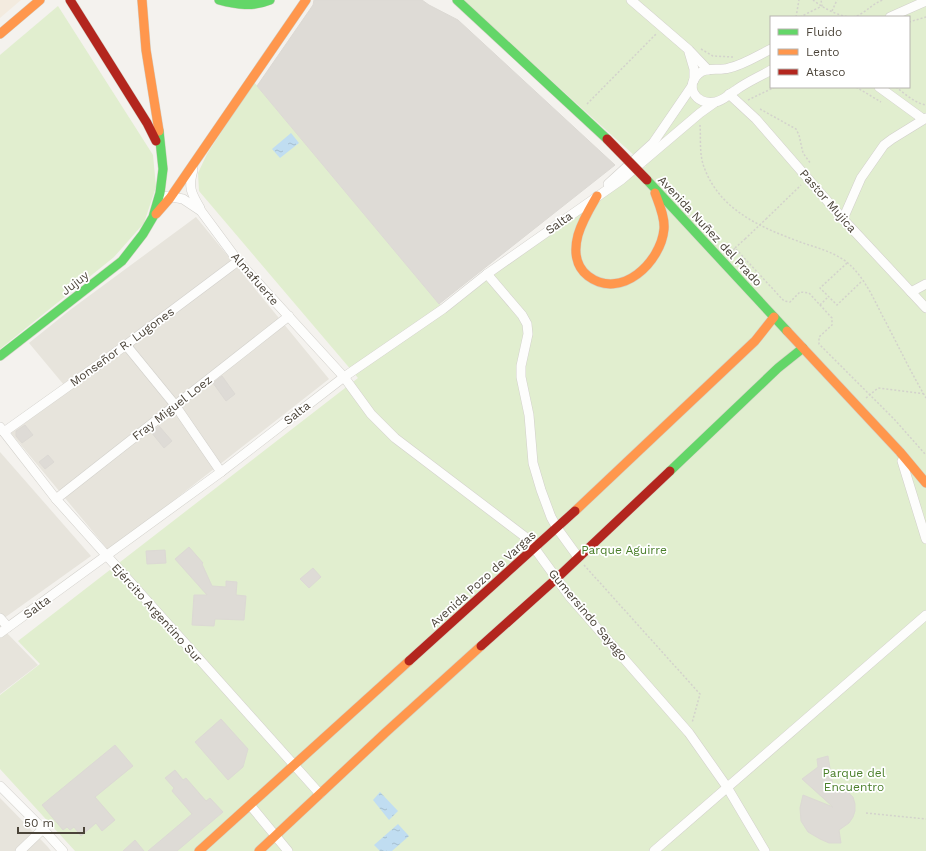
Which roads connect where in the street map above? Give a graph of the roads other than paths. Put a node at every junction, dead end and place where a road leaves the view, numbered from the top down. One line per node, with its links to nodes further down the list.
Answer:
1 (40, 0): 13 (main road)
2 (70, 0): 23 (main road)
3 (142, 0): 23 (main road)
4 (219, 0): 5 (main road)
5 (270, 0)
6 (306, 0): 24 (main road)
7 (452, 0): 11 (main road, Avenida Nuñez del Prado)
8 (457, 0): 11 (main road, Avenida Nuñez del Prado)
9 (631, 0): 14 (street)
10 (926, 1): 12 (street)
11 (465, 7): 25 (main road, Avenida Nuñez del Prado, bridge)
12 (892, 16)
13 (0, 34)
14 (689, 50): 16 (street); 18 (street)
15 (770, 50): 16 (street)
16 (708, 70): 18 (street)
17 (770, 71): 20 (street)
18 (693, 83): 21 (street); 27 (street)
19 (880, 88): 22 (street)
20 (733, 91): 21 (street); 31 (street, Pastor Mujica)
21 (714, 103): 27 (street)
22 (925, 118): 31 (street)
23 (161, 150): 26 (main road)
24 (196, 160): 28 (main road); 29 (street)
25 (649, 183): 27 (main road); 38 (main road, Avenida Nuñez del Prado)
26 (160, 193): 28 (street, Almafuerte); 30 (main road)
27 (596, 196): 33 (street, Salta)
28 (170, 198): 29 (street, Almafuerte); 30 (main road)
29 (201, 211): 32 (street, Almafuerte)
30 (153, 217): 41 (main road, Jujuy)
31 (843, 219): 35 (street, Pastor Mujica)
32 (238, 261): 37 (street, Almafuerte); 39 (street, Monseñor R. Lugones)
33 (487, 274): 42 (street, Salta); 49 (street)
34 (926, 284): 35 (street)
35 (911, 292): 36 (street, Pastor Mujica)
36 (926, 308)
37 (288, 316): 42 (street, Almafuerte); 43 (street, Fray Miguel Loez)
38 (774, 317): 40 (main road, Avenida Nuñez del Prado); 49 (main road, Avenida Pozo de Vargas)
39 (126, 345): 43 (street); 44 (street, Monseñor R. Lugones)
40 (803, 348): 45 (main road, Avenida Nuñez del Prado); 53 (main road)
41 (0, 356)
42 (344, 378): 46 (street, Salta); 51 (street, Gumersindo Sayago)
43 (176, 405): 46 (street); 48 (street, Fray Miguel Loez)
44 (2, 430): 48 (street, Ejército Argentino Sur)
45 (900, 452): 47 (main road, Avenida Nuñez del Prado); 50 (street)
46 (221, 472): 52 (street, Salta)
47 (926, 483)
48 (56, 499): 52 (street, Ejército Argentino Sur)
49 (557, 528): 51 (main road, Avenida Pozo de Vargas); 53 (street)
50 (926, 539)
51 (535, 548): 54 (street, Gumersindo Sayago); 59 (main road, Avenida Pozo de Vargas)
52 (107, 556): 57 (street, Salta); 59 (street, Ejército Argentino Sur)
53 (578, 557): 54 (main road)
54 (557, 578): 61 (street, Gumersindo Sayago); 62 (main road)
55 (926, 615): 61 (street)
56 (0, 618): 57 (street)
57 (8, 628): 58 (street, Salta)
58 (0, 633)
59 (295, 765): 62 (street, Ejército Argentino Sur); 63 (main road, Avenida Pozo de Vargas)
60 (0, 786): 64 (street)
61 (727, 787): 71 (street); 72 (street, Gumersindo Sayago)
62 (320, 794): 65 (main road)
63 (250, 805): 65 (street); 68 (main road, Avenida Pozo de Vargas)
64 (43, 829): 66 (street); 67 (street)
65 (275, 836): 69 (main road); 70 (street)
66 (20, 851)
67 (62, 851)
68 (199, 851)
69 (259, 851)
70 (288, 851)
71 (654, 851)
72 (765, 851)

